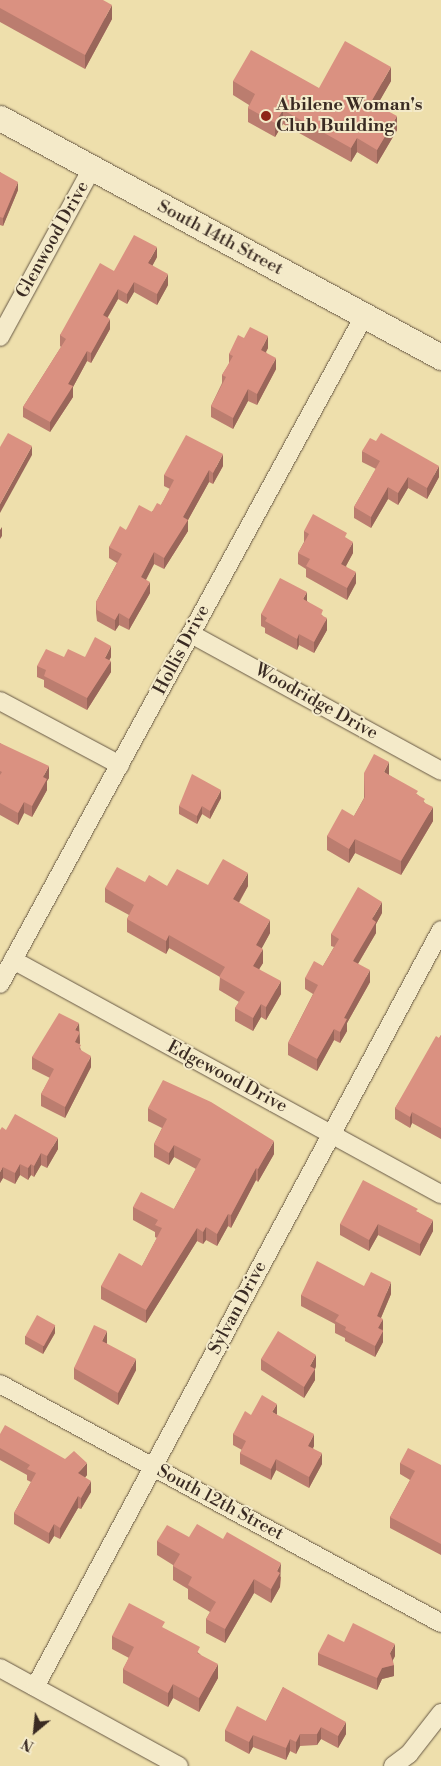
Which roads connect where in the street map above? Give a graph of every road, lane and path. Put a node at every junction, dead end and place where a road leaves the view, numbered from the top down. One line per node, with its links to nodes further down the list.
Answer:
1 (0, 118): 2 (main road, South 14th Street)
2 (92, 168): 3 (main road, South 14th Street); 4 (street, Glenwood Drive)
3 (364, 316): 5 (main road, South 14th Street); 6 (street, Hollis Drive)
4 (0, 337)
5 (441, 358)
6 (191, 634): 8 (street, Hollis Drive); 9 (street, Woodridge Drive)
7 (0, 701): 8 (street)
8 (120, 765): 11 (street, Hollis Drive)
9 (441, 771)
10 (441, 930): 13 (street, Sylvan Drive)
11 (13, 960): 12 (street, Hollis Drive); 13 (street, Edgewood Drive)
12 (0, 984)
13 (332, 1134): 14 (street, Edgewood Drive); 16 (street, Sylvan Drive)
14 (441, 1194)
15 (0, 1384): 16 (street, South 12th Street)
16 (153, 1467): 17 (street, South 12th Street); 19 (street, Sylvan Drive)
17 (441, 1623)
18 (0, 1668): 19 (street)
19 (35, 1687): 21 (street)
20 (441, 1713): 22 (street)
21 (179, 1766)
22 (392, 1766)

